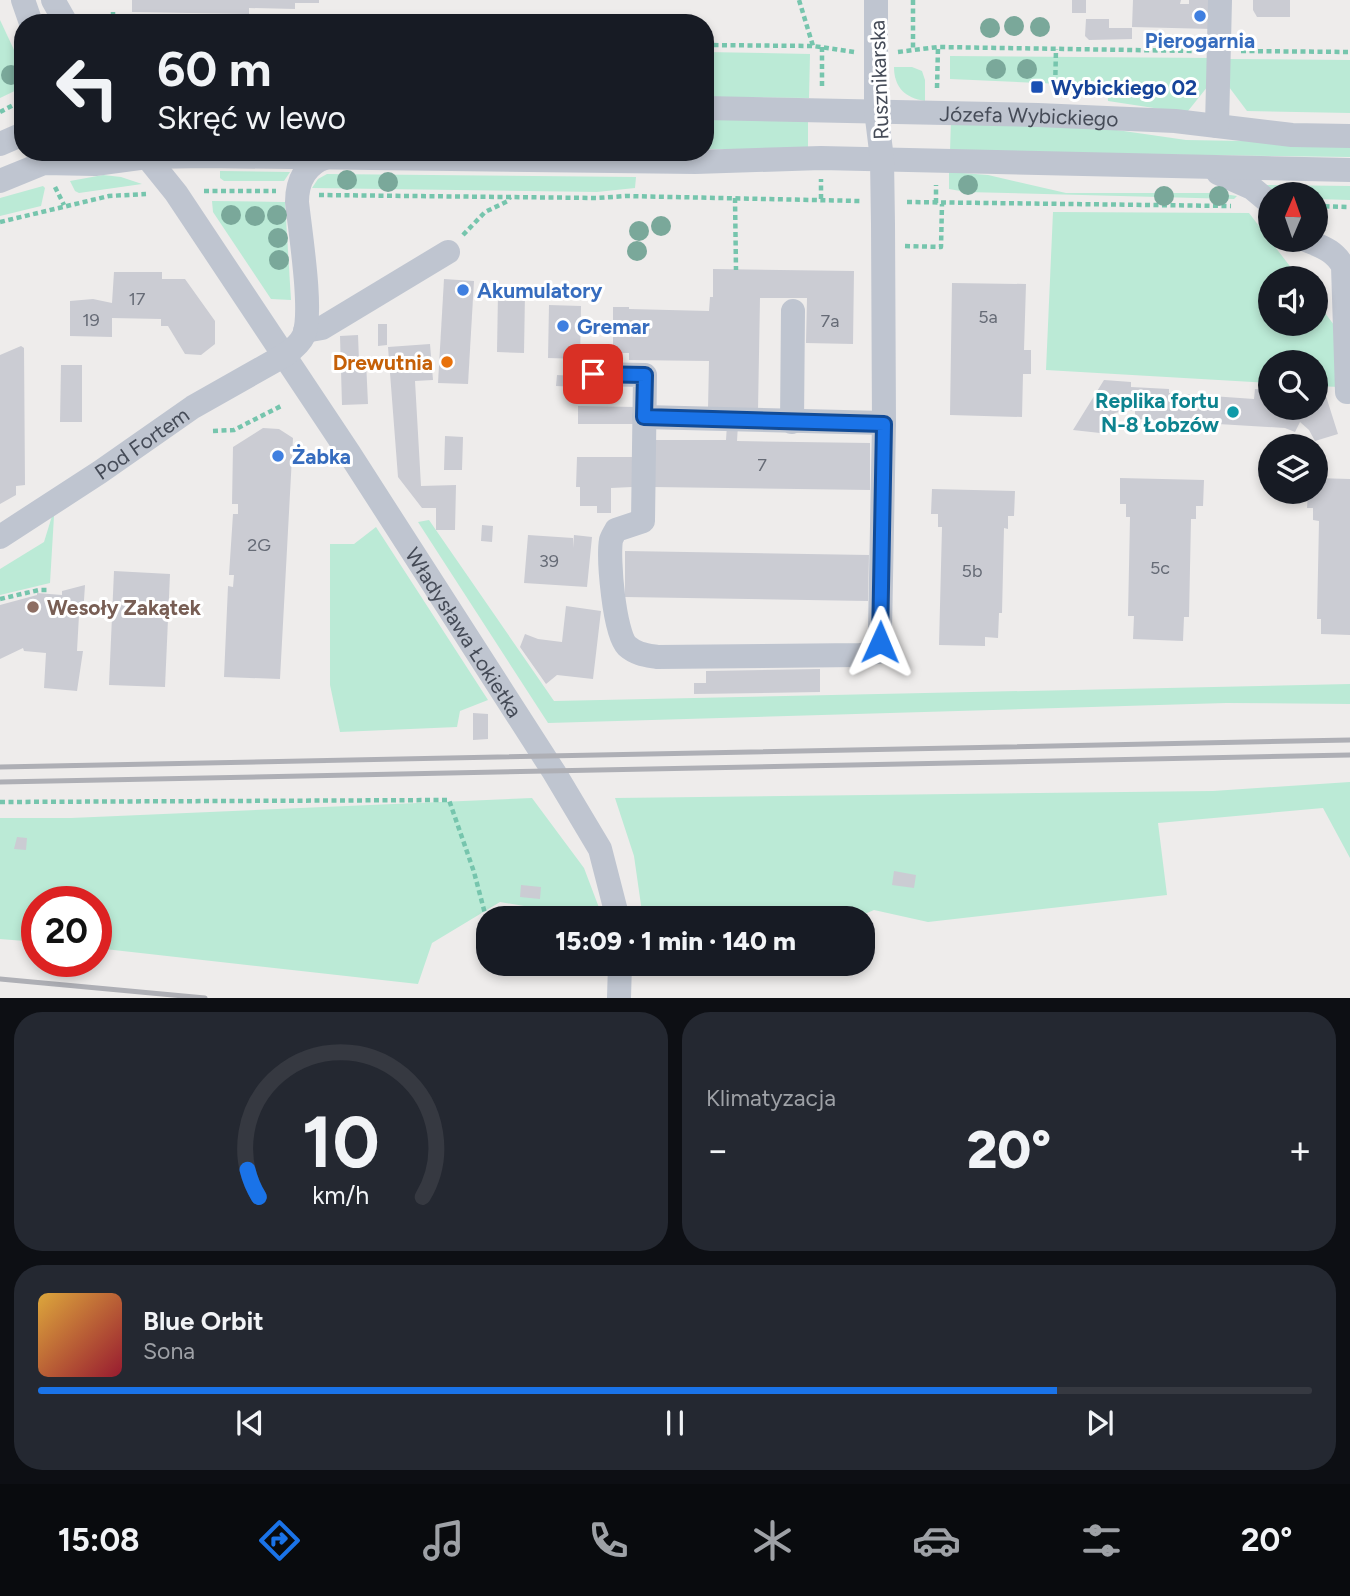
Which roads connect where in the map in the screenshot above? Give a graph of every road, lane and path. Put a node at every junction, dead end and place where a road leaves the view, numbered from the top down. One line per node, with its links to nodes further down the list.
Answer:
1 (799, 0): 6 (path)
2 (876, 0): 20 (street, Rusznikarska)
3 (913, 0): 10 (path)
4 (1220, 0): 21 (street)
5 (714, 45): 6 (path)
6 (813, 46): 7 (path)
7 (822, 47): 13 (path); 16 (path)
8 (938, 47): 9 (path); 10 (path); 18 (path)
9 (1056, 49): 12 (path); 17 (path)
10 (913, 50): 15 (path)
11 (1228, 50): 14 (path)
12 (1198, 51)
13 (858, 52)
14 (1350, 52)
15 (891, 53)
16 (822, 88)
17 (1055, 92)
18 (937, 97)
19 (714, 108): 20 (street, Józefa Wybickiego)
20 (876, 110): 21 (street, Józefa Wybickiego); 23 (street, Rusznikarska)
21 (1217, 126): 22 (street, Józefa Wybickiego)
22 (1350, 136)
23 (882, 159): 29 (street); 31 (street); 50 (street)
24 (109, 161): 30 (street)
25 (151, 161): 55 (street, Władysława Łokietka)
26 (318, 161): 54 (street)
27 (611, 161): 28 (street)
28 (711, 161)
29 (714, 161)
30 (52, 166): 33 (street); 44 (path)
31 (1204, 168): 32 (street); 36 (street)
32 (1350, 170)
33 (0, 181)
34 (285, 191): 35 (path)
35 (197, 192)
36 (1258, 193)
37 (148, 194): 44 (path)
38 (312, 194): 39 (path)
39 (510, 197): 40 (path); 51 (path)
40 (735, 198): 41 (path); 52 (path)
41 (866, 201)
42 (898, 202): 43 (path)
43 (942, 204): 45 (path); 50 (path)
44 (64, 205): 48 (path)
45 (1242, 206)
46 (1328, 206): 47 (path)
47 (1350, 206)
48 (1, 221)
49 (1328, 243): 57 (street)
50 (883, 245): 61 (street)
51 (448, 252): 54 (street)
52 (736, 270)
53 (793, 311): 60 (street)
54 (305, 331): 55 (street)
55 (285, 355): 63 (street, Pod Fortem); 68 (street, Władysława Łokietka)
56 (593, 374): 59 (street)
57 (1348, 393)
58 (283, 405): 62 (path)
59 (644, 417): 60 (street); 61 (street)
60 (792, 422): 61 (street)
61 (884, 424)
62 (213, 431)
63 (0, 537)
64 (47, 590): 65 (path)
65 (0, 600)
66 (0, 802): 67 (path)
67 (483, 906)
68 (615, 906)
69 (620, 976): 70 (street)
70 (619, 998)

